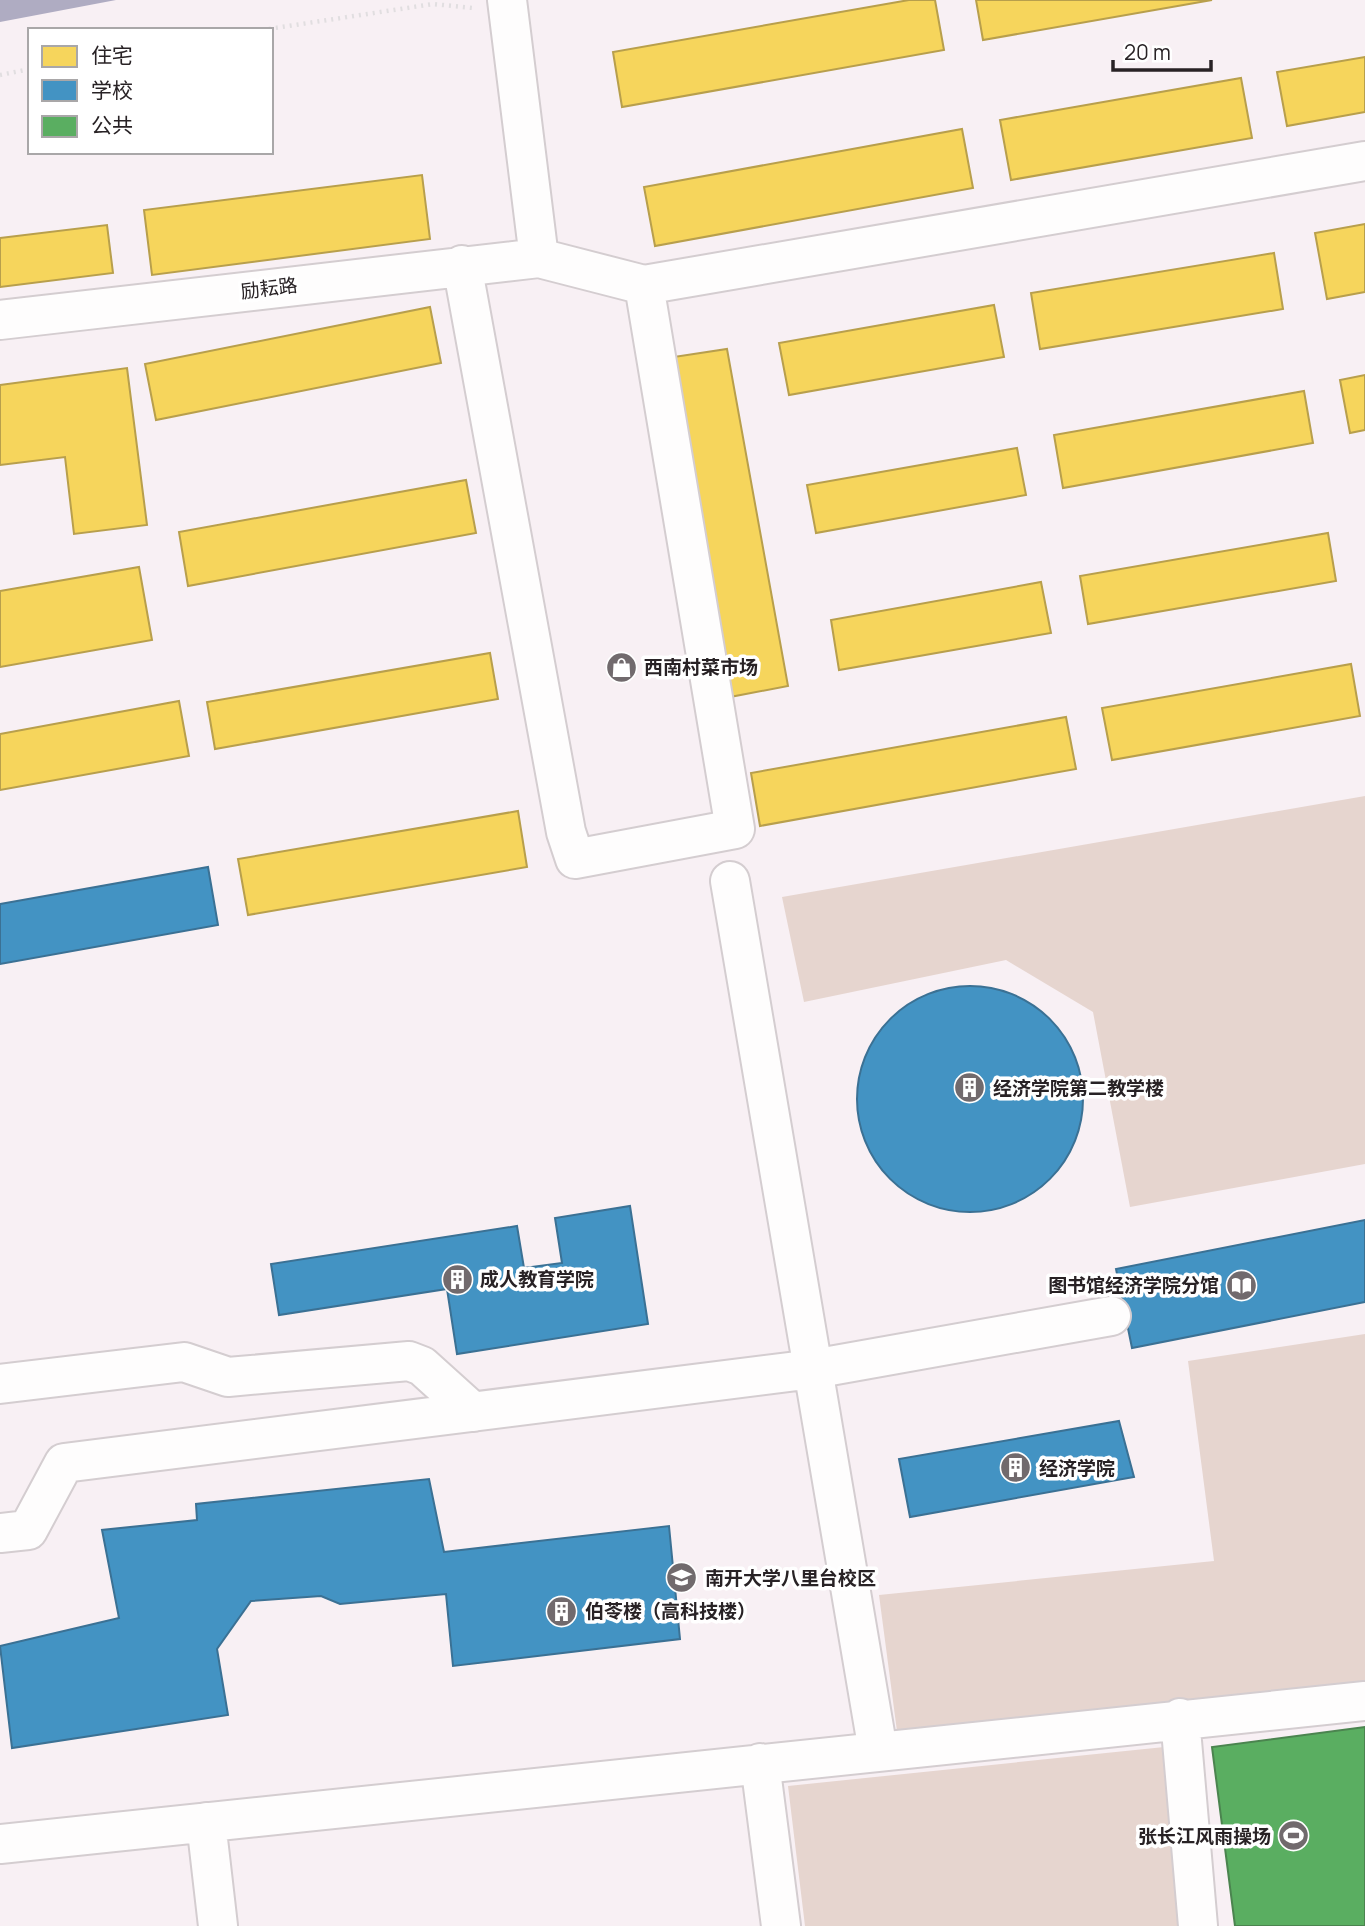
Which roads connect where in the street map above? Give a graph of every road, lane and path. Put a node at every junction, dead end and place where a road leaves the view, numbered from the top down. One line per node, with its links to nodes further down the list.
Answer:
1 (508, 6): 2 (path); 6 (street)
2 (273, 28)
3 (28, 69): 4 (path)
4 (0, 75)
5 (1365, 161): 8 (street)
6 (539, 258): 7 (street, 励耘路); 8 (street, 励耘路)
7 (462, 265): 8 (street); 9 (street, 励耘路)
8 (644, 285)
9 (0, 320)
10 (730, 880): 12 (street)
11 (1111, 1316): 12 (street)
12 (813, 1369): 14 (street); 18 (street)
13 (0, 1384): 14 (street)
14 (473, 1412): 15 (street)
15 (0, 1533)
16 (1365, 1701): 17 (street)
17 (1181, 1718): 18 (street); 24 (street)
18 (878, 1751): 19 (street)
19 (760, 1763): 20 (street); 23 (street)
20 (206, 1822): 21 (street); 22 (street)
21 (0, 1844)
22 (218, 1926)
23 (781, 1926)
24 (1198, 1926)

